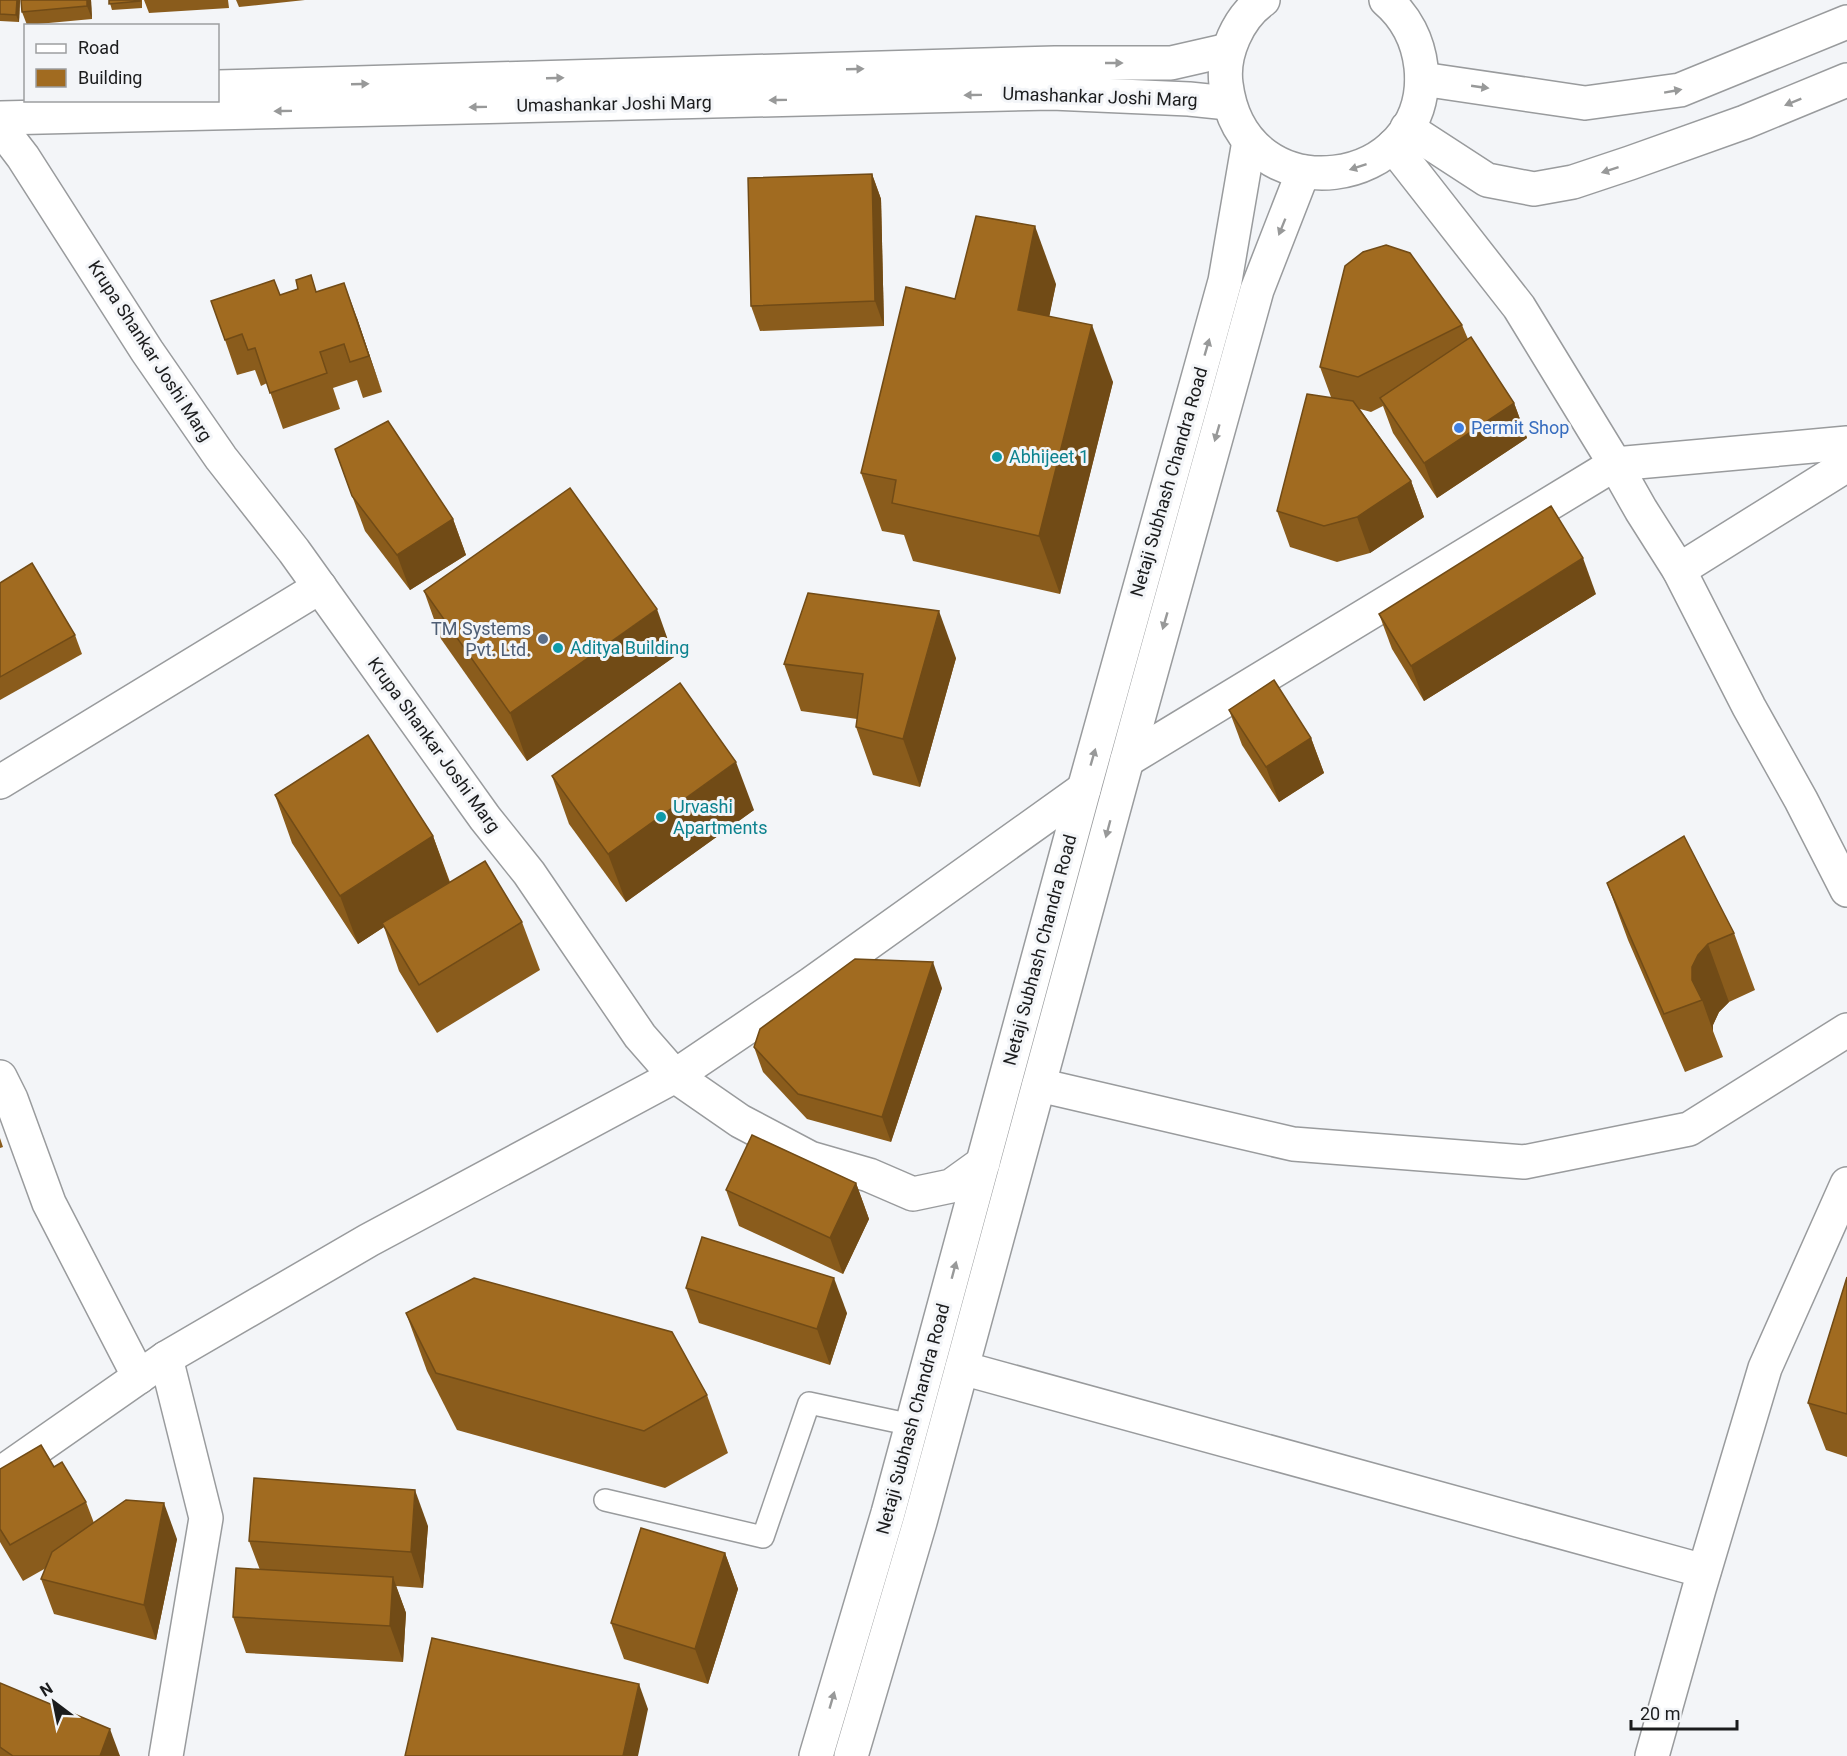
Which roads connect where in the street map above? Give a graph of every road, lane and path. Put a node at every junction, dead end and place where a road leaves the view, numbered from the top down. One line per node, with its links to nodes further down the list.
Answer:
1 (1386, 0): 5 (street)
2 (1260, 1): 4 (street)
3 (1847, 22): 5 (street, one-way to 3)
4 (1228, 50): 7 (street, Umashankar Joshi Marg, one-way to 4); 10 (street)
5 (1422, 79): 13 (street)
6 (1847, 80): 13 (street, one-way to 13)
7 (219, 87)
8 (24, 99): 9 (street)
9 (0, 102)
10 (1228, 103): 11 (street, Umashankar Joshi Marg, one-way to 11); 14 (street)
11 (0, 118)
12 (0, 127): 20 (street, Krupa Shankar Joshi Marg)
13 (1400, 137): 15 (street, one-way to 15); 17 (street)
14 (1249, 141): 15 (street); 23 (street, Netaji Subhash Chandra Road, one-way to 14)
15 (1303, 172): 21 (street, Netaji Subhash Chandra Road, one-way to 21)
16 (1847, 442): 17 (street)
17 (1615, 464): 19 (street); 21 (street)
18 (1847, 465): 19 (street)
19 (1679, 570): 24 (street)
20 (320, 587): 22 (street); 26 (street, Krupa Shankar Joshi Marg)
21 (1127, 760): 28 (street, Netaji Subhash Chandra Road, one-way to 28)
22 (0, 782)
23 (1084, 789): 26 (street); 29 (street, Netaji Subhash Chandra Road)
24 (1847, 890)
25 (1847, 1030): 28 (street)
26 (675, 1076): 29 (street, Krupa Shankar Joshi Marg); 31 (street)
27 (0, 1077): 33 (street)
28 (1039, 1085): 32 (street, Netaji Subhash Chandra Road)
29 (983, 1163): 34 (street, Netaji Subhash Chandra Road, one-way to 29)
30 (1847, 1184): 37 (street)
31 (166, 1358): 33 (street); 38 (street)
32 (962, 1368): 37 (street); 40 (street, Netaji Subhash Chandra Road)
33 (139, 1377): 35 (street)
34 (912, 1425): 36 (lane); 39 (street, Netaji Subhash Chandra Road, one-way to 34)
35 (0, 1474)
36 (605, 1500)
37 (1704, 1570): 41 (street)
38 (166, 1756)
39 (816, 1756)
40 (851, 1756)
41 (1652, 1756)

